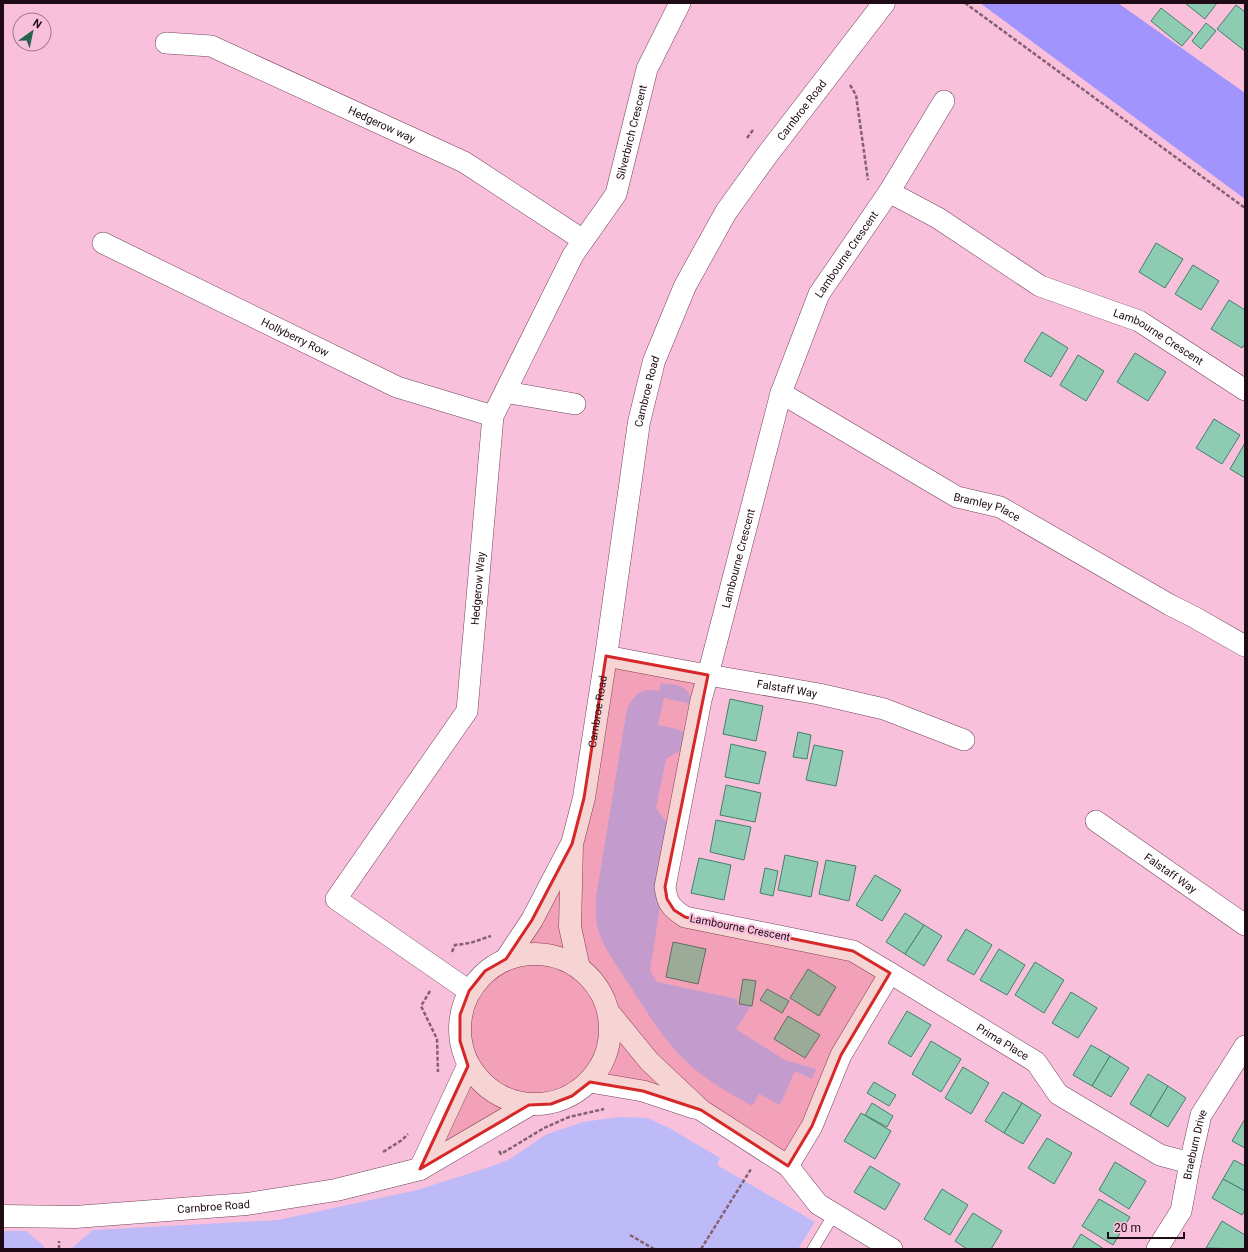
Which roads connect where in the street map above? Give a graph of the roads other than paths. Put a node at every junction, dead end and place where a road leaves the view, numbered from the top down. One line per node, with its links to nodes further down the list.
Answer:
1 (680, 3): 7 (street, Silverbirch Crescent)
2 (884, 3): 14 (street, Carnbroe Road)
3 (166, 43): 7 (street, Hedgerow way)
4 (944, 101): 5 (street)
5 (889, 192): 8 (street, Lambourne Crescent); 10 (street, Lambourne Crescent)
6 (103, 242): 12 (street, Hollyberry Row)
7 (578, 248): 9 (street, Hedgerow Way)
8 (1245, 390)
9 (505, 392): 11 (street); 12 (street, Hedgerow Way)
10 (781, 393): 13 (street, Bramley Place); 15 (street, Lambourne Crescent)
11 (575, 404)
12 (494, 416): 23 (street, Hedgerow Way)
13 (1245, 646)
14 (606, 656): 15 (street, Falstaff Way); 18 (street, Carnbroe Road)
15 (708, 675): 16 (street, Falstaff Way); 22 (street, Lambourne Crescent)
16 (964, 740)
17 (1096, 821): 19 (street, Falstaff Way)
18 (572, 844): 20 (street, Carnbroe Road); 21 (street, Carnbroe Road)
19 (1245, 925)
20 (506, 959): 21 (street, Carnbroe Road); 23 (street, Carnbroe Road)
21 (579, 968): 24 (street, Carnbroe Road)
22 (890, 973): 30 (street, Prima Place); 31 (street)
23 (469, 991): 26 (street, Carnbroe Road)
24 (609, 1012): 27 (street, Carnbroe Road); 29 (street)
25 (1245, 1046): 30 (street, Braeburn Drive)
26 (468, 1066): 28 (street, Carnbroe Road); 32 (street)
27 (590, 1082): 28 (street, Carnbroe Road); 29 (street)
28 (529, 1105): 32 (street, Carnbroe Road)
29 (700, 1110): 31 (street)
30 (1190, 1163): 37 (street, Braeburn Drive)
31 (788, 1166): 33 (street)
32 (420, 1169): 34 (street, Carnbroe Road)
33 (834, 1214): 35 (lane); 36 (street)
34 (3, 1216)
35 (813, 1249)
36 (892, 1249)
37 (1157, 1249)

